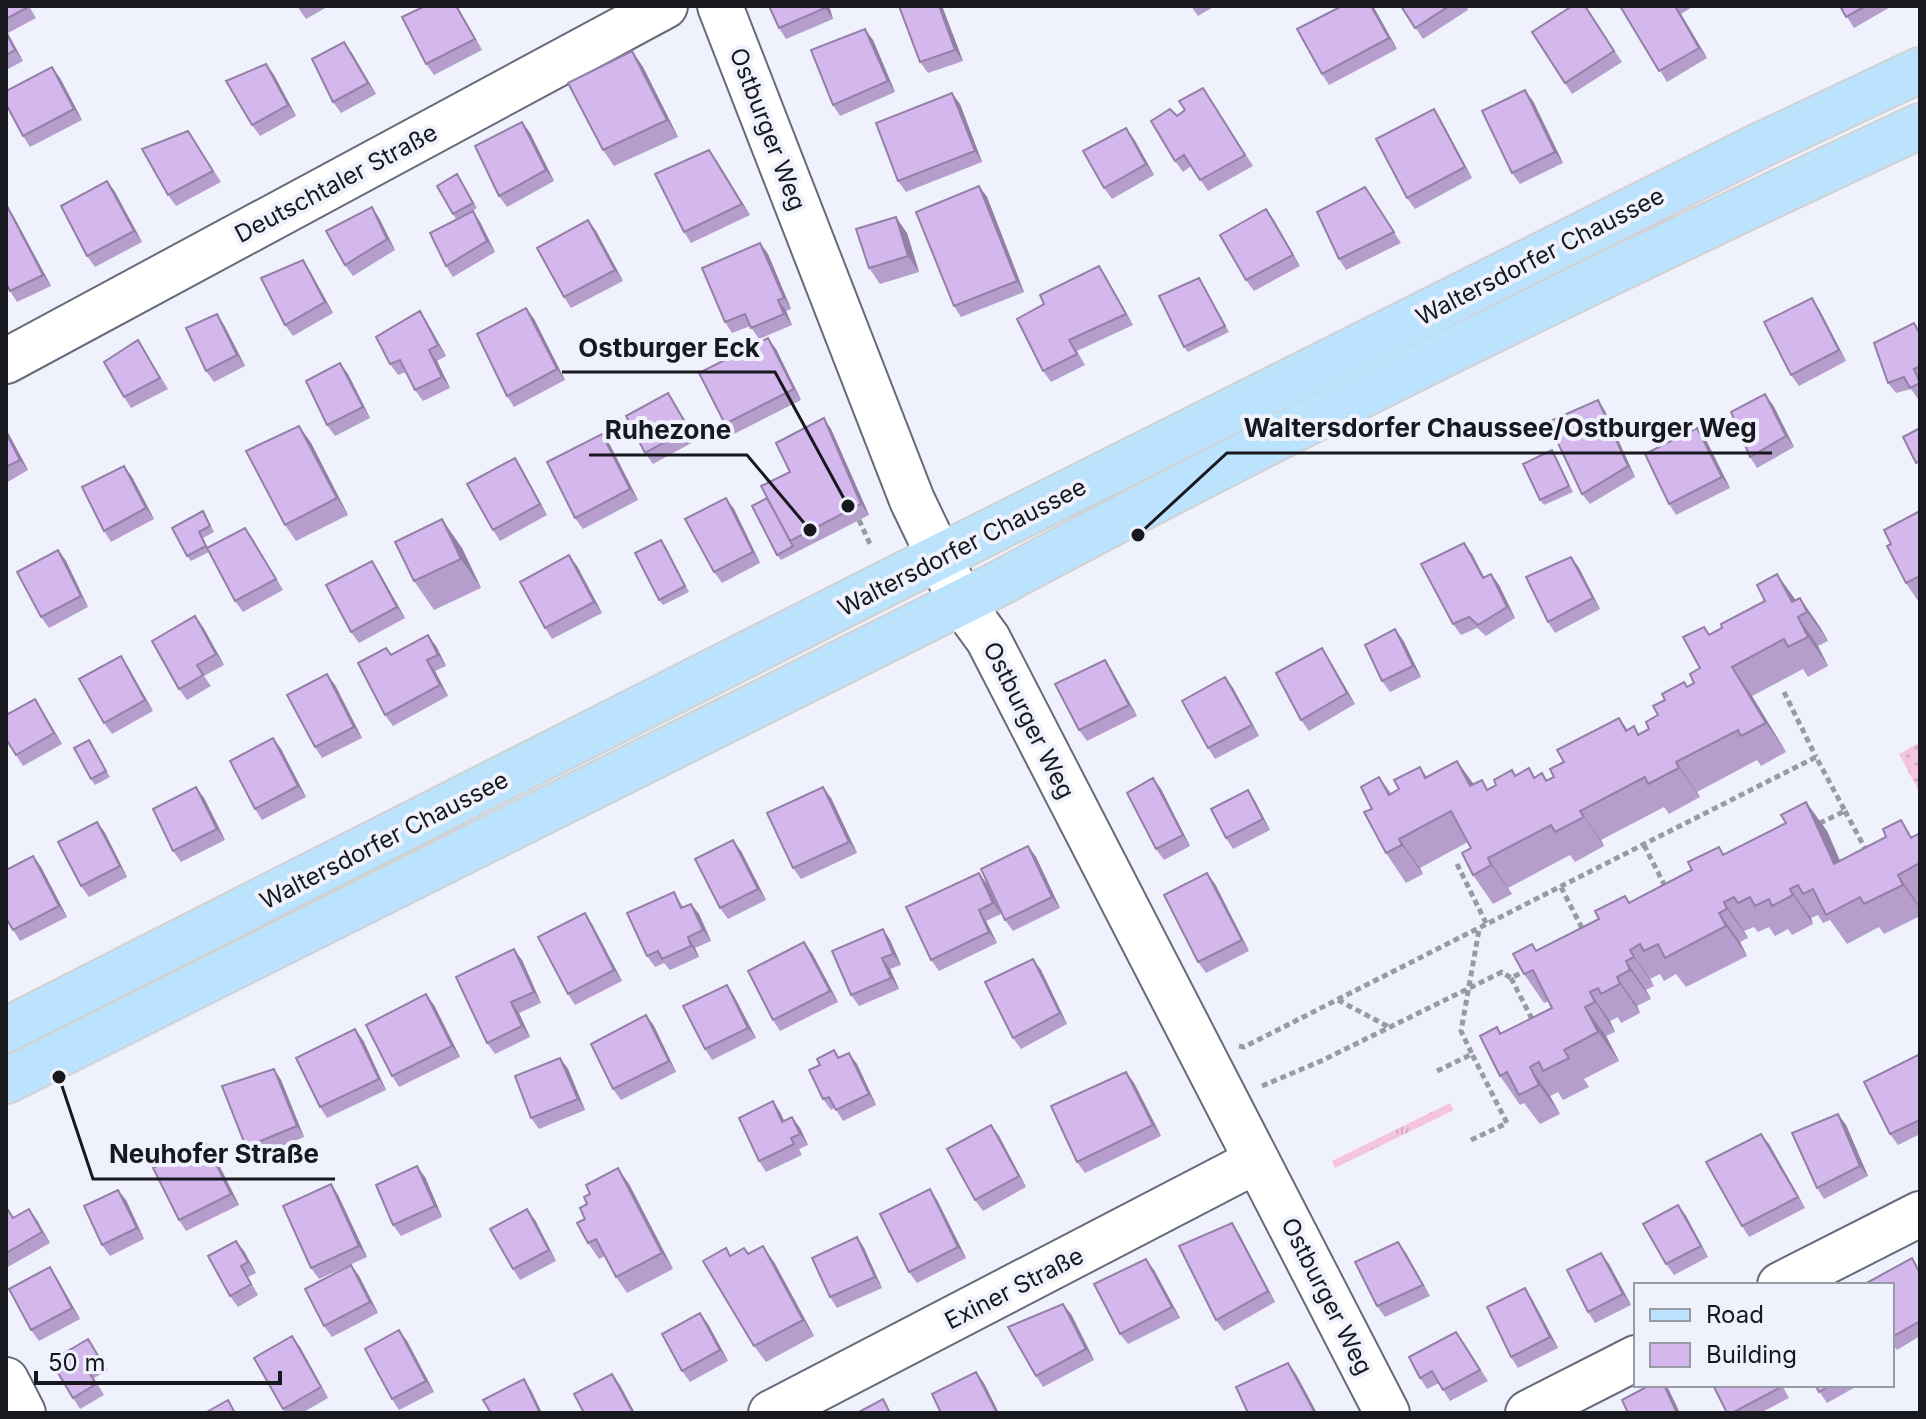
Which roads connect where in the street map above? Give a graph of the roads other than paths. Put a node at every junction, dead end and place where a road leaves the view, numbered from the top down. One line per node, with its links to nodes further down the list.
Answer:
1 (665, 6): 5 (street, Deutschtaler Straße)
2 (720, 6): 6 (street, Ostburger Weg)
3 (1920, 70): 6 (main road, Waltersdorfer Chaussee)
4 (1920, 126): 7 (main road, Waltersdorfer Chaussee)
5 (6, 361)
6 (941, 557): 7 (street, Ostburger Weg); 8 (main road, Waltersdorfer Chaussee)
7 (961, 602): 9 (main road, Waltersdorfer Chaussee); 10 (street, Ostburger Weg)
8 (6, 1030)
9 (6, 1081)
10 (1256, 1161): 16 (street, Exiner Straße); 17 (street, Ostburger Weg)
11 (1920, 1214): 12 (street)
12 (1784, 1283)
13 (1634, 1359): 18 (street)
14 (6, 1380): 15 (street)
15 (23, 1413)
16 (771, 1413)
17 (1387, 1413)
18 (1528, 1413)

